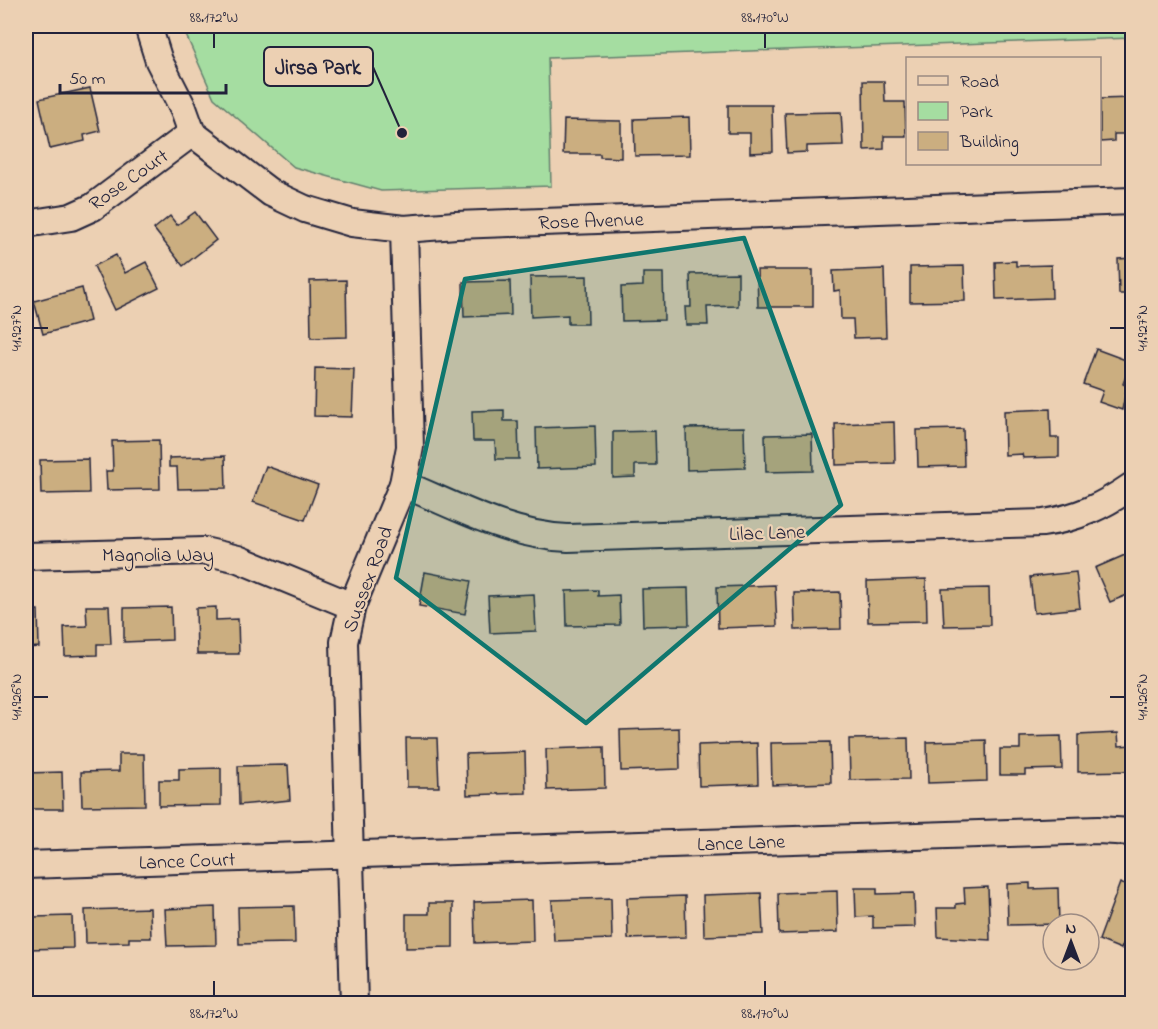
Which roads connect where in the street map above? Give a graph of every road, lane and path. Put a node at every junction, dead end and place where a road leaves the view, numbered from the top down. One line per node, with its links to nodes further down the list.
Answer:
1 (148, 26): 2 (street)
2 (192, 133): 4 (street, Rose Court); 5 (street, Rose Avenue)
3 (1132, 201): 5 (street, Rose Avenue)
4 (26, 224)
5 (404, 229): 6 (street, Sussex Road)
6 (403, 484): 7 (street, Lilac Lane); 9 (street, Sussex Road)
7 (1132, 486)
8 (26, 556): 9 (street, Magnolia Way)
9 (352, 606): 11 (street, Sussex Road)
10 (1132, 832): 11 (street, Lance Lane)
11 (349, 855): 12 (street, Lance Court); 13 (street, Sussex Road)
12 (26, 865)
13 (354, 1004)

